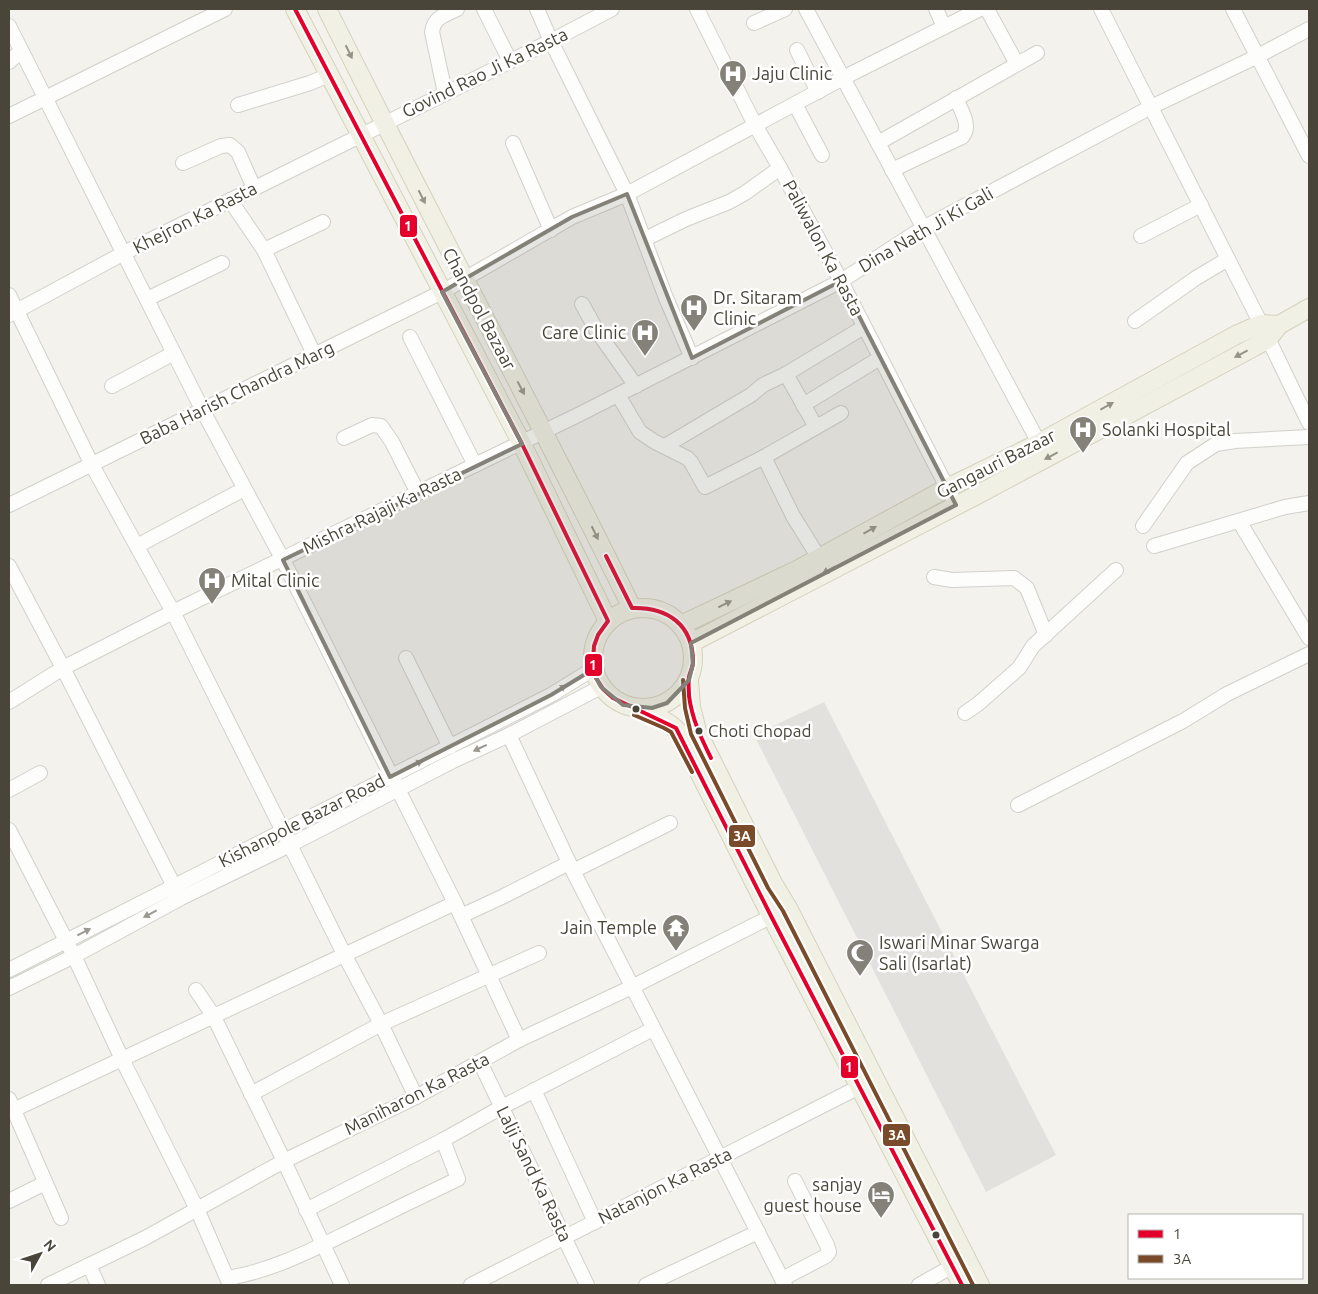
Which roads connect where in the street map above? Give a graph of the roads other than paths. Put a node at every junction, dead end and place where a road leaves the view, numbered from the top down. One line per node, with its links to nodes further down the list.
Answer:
1 (226, 9): 32 (street)
2 (294, 9): 28 (main road, Chandpol Bazaar)
3 (327, 9): 38 (main road, Chandpol Bazaar, one-way to 38)
4 (457, 9): 31 (street)
5 (484, 9): 25 (street)
6 (537, 9): 20 (street)
7 (697, 9): 39 (street, Paliwalon Ka Rasta)
8 (785, 9): 16 (street)
9 (806, 9): 29 (street)
10 (936, 9): 18 (street)
11 (980, 9): 18 (street, Baba Harish Chandra Marg)
12 (988, 9): 27 (street)
13 (1101, 9): 36 (street)
14 (1233, 9): 24 (street)
15 (607, 10): 20 (street, Govind Rao Ji Ka Rasta)
16 (754, 23)
17 (9, 26): 22 (street)
18 (944, 27): 29 (street, Baba Harish Chandra Marg)
19 (1309, 29): 24 (street, Dina Nath Ji Ki Gali)
20 (551, 41): 25 (street, Govind Rao Ji Ka Rasta); 49 (street)
21 (797, 50): 30 (street)
22 (22, 51): 26 (street); 32 (street)
23 (1037, 52): 27 (street)
24 (1258, 56): 36 (street, Dina Nath Ji Ki Gali); 44 (street)
25 (510, 61): 31 (street, Govind Rao Ji Ka Rasta)
26 (9, 62)
27 (1017, 64): 33 (street)
28 (329, 74): 35 (street); 40 (main road, Chandpol Bazaar)
29 (843, 78): 30 (street, Baba Harish Chandra Marg); 41 (street)
30 (818, 92): 34 (street, Baba Harish Chandra Marg)
31 (445, 93): 38 (street, Govind Rao Ji Ka Rasta)
32 (44, 98): 37 (street); 58 (street)
33 (956, 98): 41 (street); 47 (street)
34 (795, 104): 39 (street, Baba Harish Chandra Marg); 43 (street)
35 (238, 105)
36 (1151, 107): 51 (street); 53 (street, Dina Nath Ji Ki Gali)
37 (9, 116)
38 (384, 123): 40 (street, Khejron Ka Rasta); 61 (main road, Chandpol Bazaar, one-way to 61)
39 (755, 125): 46 (street, Paliwalon Ka Rasta); 49 (street, Baba Harish Chandra Marg)
40 (361, 136): 48 (street, Khejron Ka Rasta); 63 (main road, Chandpol Bazaar)
41 (878, 143): 47 (street)
42 (513, 144): 54 (street)
43 (822, 155)
44 (1309, 156)
45 (183, 162): 48 (street)
46 (780, 168): 56 (street); 62 (street, Paliwalon Ka Rasta)
47 (892, 170): 53 (street)
48 (254, 188): 50 (street, Khejron Ka Rasta)
49 (627, 194): 54 (street, Baba Harish Chandra Marg); 56 (street)
50 (230, 200): 57 (street); 58 (street, Khejron Ka Rasta)
51 (1201, 205): 55 (street); 59 (street)
52 (323, 222): 57 (street)
53 (922, 228): 62 (street, Dina Nath Ji Ki Gali); 89 (street)
54 (551, 230): 61 (street, Baba Harish Chandra Marg)
55 (1141, 236)
56 (645, 239): 75 (street)
57 (264, 250): 74 (street)
58 (124, 253): 65 (street); 68 (street, Khejron Ka Rasta)
59 (1228, 259): 69 (street); 71 (street)
60 (222, 263): 65 (street)
61 (464, 279): 63 (street, Baba Harish Chandra Marg); 86 (main road, Chandpol Bazaar, one-way to 86)
62 (841, 280): 70 (street, Paliwalon Ka Rasta); 75 (street, Dina Nath Ji Ki Gali)
63 (442, 292): 74 (street, Baba Harish Chandra Marg); 90 (main road, Chandpol Bazaar)
64 (9, 295): 68 (street)
65 (147, 299): 73 (street)
66 (582, 304): 79 (street)
67 (1309, 308): 71 (main road, Gangauri Bazaar)
68 (13, 314): 93 (street)
69 (1135, 321)
70 (864, 326): 76 (street, Paliwalon Ka Rasta); 77 (street)
71 (1270, 329): 84 (street); 89 (main road, Gangauri Bazaar, one-way to 71); 100 (main road, one-way to 100)
72 (410, 337): 94 (street)
73 (174, 353): 78 (street); 82 (street)
74 (314, 354): 82 (street, Baba Harish Chandra Marg)
75 (692, 358): 79 (street, Dina Nath Ji Ki Gali)
76 (880, 358): 81 (street); 96 (street, Paliwalon Ka Rasta)
77 (786, 374): 81 (street); 91 (street)
78 (112, 386)
79 (636, 386): 80 (street, Dina Nath Ji Ki Gali)
80 (618, 395): 86 (street, Dina Nath Ji Ki Gali); 91 (street)
81 (804, 405): 85 (street)
82 (202, 409): 93 (street, Baba Harish Chandra Marg); 95 (street)
83 (841, 413): 85 (street)
84 (1309, 423)
85 (816, 427): 92 (street)
86 (544, 432): 90 (street, Mishra Rajaji Ka Rasta); 110 (main road, Chandpol Bazaar, one-way to 110)
87 (1309, 437): 102 (street)
88 (344, 438): 97 (street)
89 (1039, 443): 96 (main road, Gangauri Bazaar)
90 (522, 444): 94 (street, Mishra Rajaji Ka Rasta); 112 (main road, Chandpol Bazaar)
91 (665, 446): 92 (street)
92 (764, 457): 105 (street)
93 (92, 465): 99 (street, Baba Harish Chandra Marg); 103 (street)
94 (475, 465): 97 (street, Mishra Rajaji Ka Rasta)
95 (244, 488): 103 (street); 106 (street)
96 (947, 488): 100 (street, Paliwalon Ka Rasta); 105 (main road, Gangauri Bazaar, one-way to 96)
97 (418, 493): 106 (street, Mishra Rajaji Ka Rasta)
98 (1309, 503): 101 (street)
99 (9, 505)
100 (956, 505): 116 (main road, one-way to 116)
101 (1239, 521): 104 (street); 115 (street)
102 (1142, 526)
103 (137, 546): 111 (street)
104 (1154, 546)
105 (819, 558): 113 (main road, Gangauri Bazaar, one-way to 105)
106 (283, 560): 111 (street, Mishra Rajaji Ka Rasta); 129 (street)
107 (9, 566): 119 (street)
108 (1116, 570): 114 (street)
109 (934, 576): 114 (street)
110 (632, 608): 112 (main road); 113 (main road)
111 (173, 612): 119 (street, Mishra Rajaji Ka Rasta); 133 (street)
112 (608, 621): 120 (main road)
113 (681, 625): 116 (main road)
114 (1046, 635): 125 (street)
115 (1309, 638)
116 (691, 643): 121 (main road)
117 (1309, 654): 131 (street)
118 (406, 658): 127 (street)
119 (64, 668): 123 (street, Mishra Rajaji Ka Rasta); 137 (street)
120 (593, 669): 122 (main road); 127 (street, Kishanpole Bazar Road, one-way to 120)
121 (689, 680): 124 (main road); 140 (main road)
122 (601, 687): 124 (main road); 126 (street, Kishanpole Bazar Road)
123 (9, 702)
124 (636, 709): 142 (main road)
125 (966, 713)
126 (509, 735): 129 (street, Kishanpole Bazar Road, one-way to 129); 136 (street)
127 (450, 747): 129 (street, Kishanpole Bazar Road, one-way to 127)
128 (40, 773): 130 (street)
129 (394, 783): 133 (street, Kishanpole Bazar Road); 135 (street); 139 (street)
130 (9, 790)
131 (1018, 805)
132 (670, 823): 136 (street)
133 (284, 831): 135 (street); 137 (street, Kishanpole Bazar Road)
134 (10, 837): 143 (street)
135 (290, 845): 138 (street); 145 (street)
136 (571, 867): 141 (street); 149 (street)
137 (174, 885): 138 (street); 143 (street, Kishanpole Bazar Road, one-way to 137)
138 (181, 898): 146 (street, one-way to 146)
139 (455, 903): 141 (street); 145 (street)
140 (788, 908): 142 (street, Maniharon Ka Rasta); 177 (main road)
141 (461, 916): 148 (street)
142 (771, 916): 149 (street, Maniharon Ka Rasta); 158 (main road)
143 (66, 941): 146 (street); 147 (street, Kishanpole Bazar Road)
144 (539, 953): 148 (street)
145 (344, 954): 152 (street); 153 (street)
146 (74, 956): 150 (street); 156 (street)
147 (9, 970)
148 (488, 975): 153 (street); 155 (street)
149 (632, 987): 154 (street); 155 (street, Maniharon Ka Rasta)
150 (9, 988)
151 (196, 990): 152 (street)
152 (213, 1016): 156 (street); 160 (street)
153 (381, 1024): 160 (street); 161 (street)
154 (653, 1029): 159 (street); 165 (street)
155 (519, 1040): 157 (street, Maniharon Ka Rasta)
156 (122, 1060): 163 (street); 170 (street)
157 (480, 1062): 161 (street, Maniharon Ka Rasta); 162 (street, Lalji Sand Ka Rasta)
158 (859, 1087): 165 (street, Natanjon Ka Rasta); 177 (main road)
159 (534, 1090): 162 (street); 173 (street)
160 (251, 1094): 166 (street)
161 (416, 1097): 166 (street, Maniharon Ka Rasta)
162 (502, 1106): 164 (street); 175 (street, Lalji Sand Ka Rasta)
163 (11, 1107): 168 (street)
164 (443, 1140): 171 (street); 176 (street)
165 (720, 1159): 173 (street, Natanjon Ka Rasta); 174 (street)
166 (284, 1161): 170 (street, Maniharon Ka Rasta); 171 (street)
167 (795, 1181): 180 (street)
168 (45, 1183): 169 (street); 172 (street)
169 (9, 1201)
170 (197, 1209): 178 (street, Maniharon Ka Rasta); 179 (street)
171 (306, 1210): 176 (street)
172 (61, 1218)
173 (594, 1222): 175 (street, Natanjon Ka Rasta)
174 (758, 1232): 180 (street); 187 (street)
175 (565, 1236): 185 (street, Natanjon Ka Rasta); 186 (street, Lalji Sand Ka Rasta)
176 (322, 1245): 179 (street); 184 (street)
177 (959, 1263): 181 (main road); 188 (street)
178 (89, 1265): 182 (street, Maniharon Ka Rasta); 183 (street)
179 (229, 1281)
180 (783, 1282)
181 (972, 1284)
182 (48, 1285)
183 (98, 1285)
184 (342, 1285)
185 (471, 1285)
186 (587, 1285)
187 (646, 1285)
188 (919, 1285)

